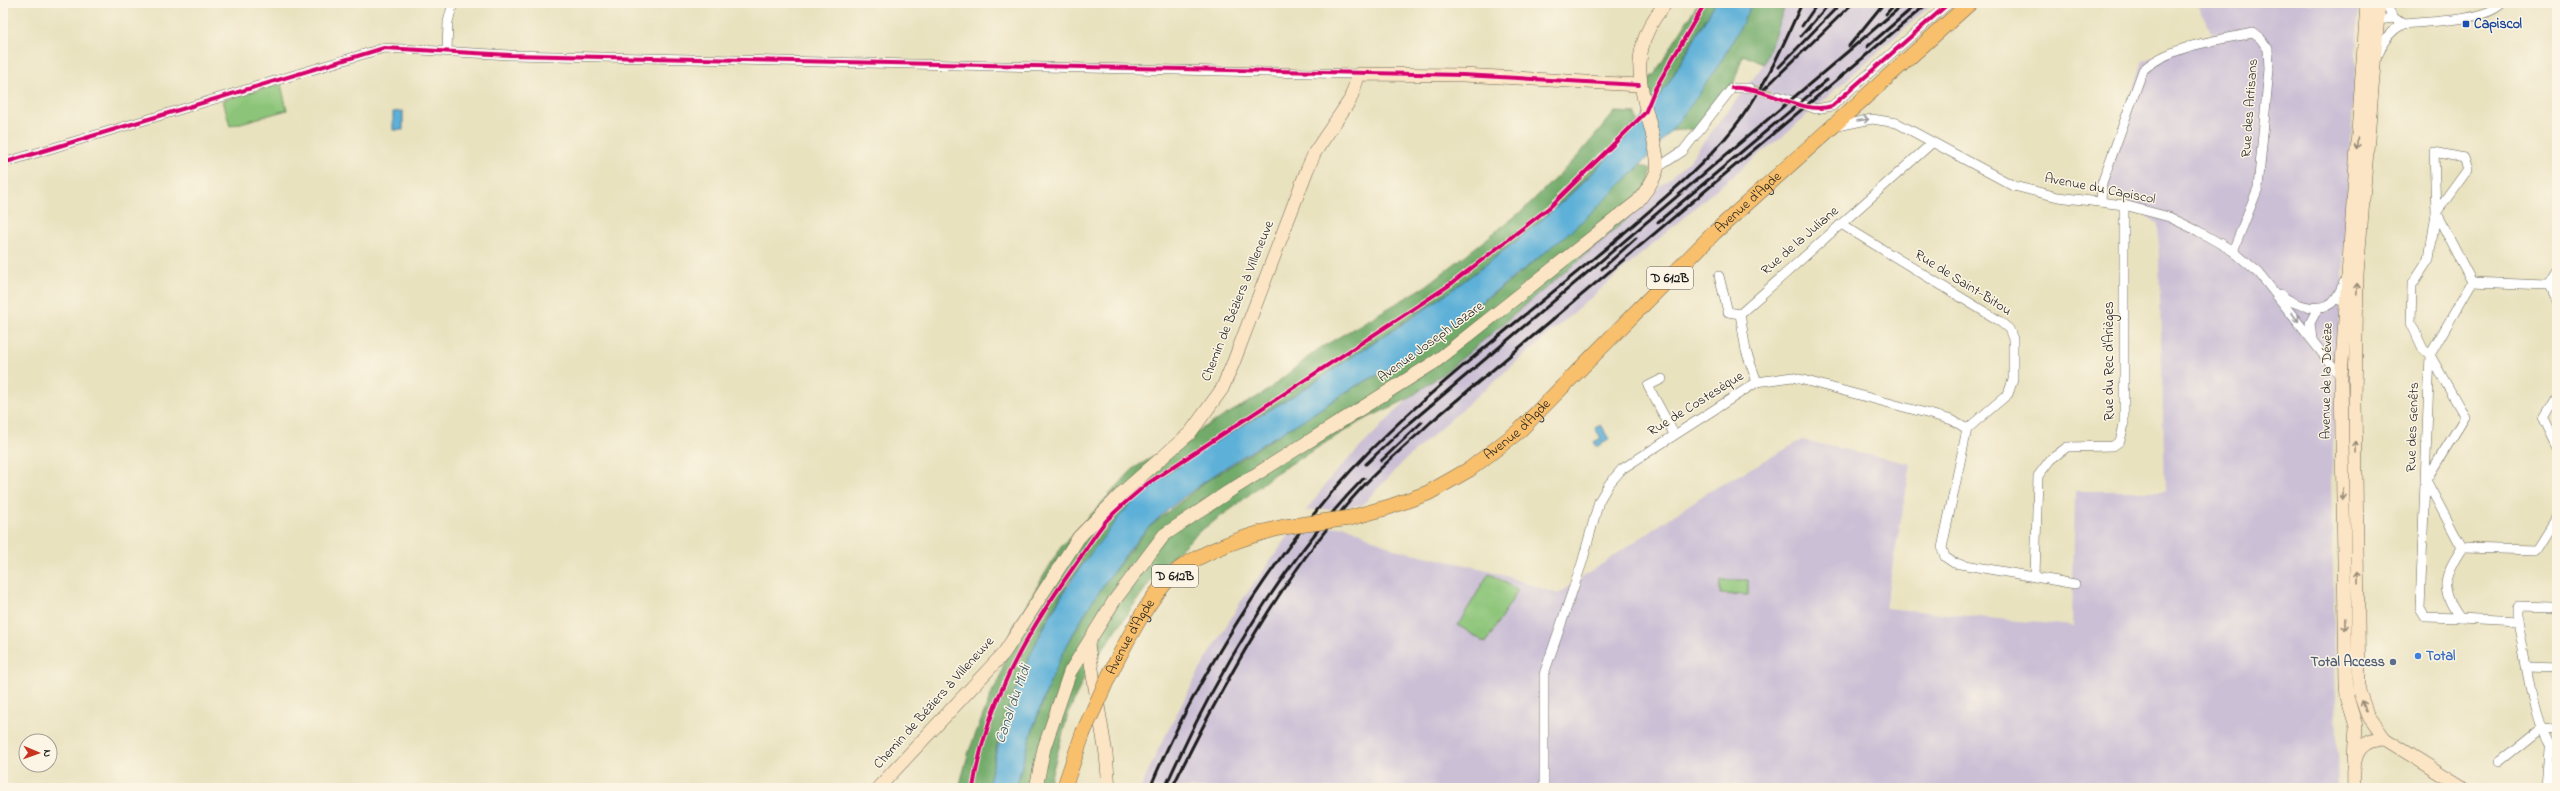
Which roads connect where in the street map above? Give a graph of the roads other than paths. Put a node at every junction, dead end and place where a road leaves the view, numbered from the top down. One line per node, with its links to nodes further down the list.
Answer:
1 (453, 3): 14 (street)
2 (1666, 3): 18 (main road, Avenue Joseph Lazare)
3 (1949, 3): 19 (street)
4 (1970, 3): 21 (main road, Avenue d'Agde / D 612B)
5 (2367, 3): 20 (main road, Avenue de la Dévèze)
6 (2374, 3): 12 (street)
7 (2379, 3): 12 (main road, Avenue de la Dévèze)
8 (2384, 3): 10 (street)
9 (2502, 3): 11 (street)
10 (2394, 18): 11 (street); 12 (street)
11 (2403, 24): 13 (street)
12 (2376, 25): 13 (street); 15 (main road, Avenue de la Dévèze); 20 (street)
13 (2393, 29): 15 (street)
14 (447, 51): 16 (street); 23 (street)
15 (2375, 67): 45 (main road, Avenue de la Dévèze, one-way to 15)
16 (1359, 74): 18 (main road); 68 (main road, Chemin de Béziers à Villeneuve)
17 (1750, 88): 24 (street)
18 (1641, 91): 24 (main road, Avenue Joseph Lazare)
19 (1778, 96)
20 (2360, 104): 35 (main road, Avenue de la Dévèze, one-way to 35)
21 (1829, 129): 22 (street, Avenue du Capiscol, one-way to 22); 70 (main road, Avenue d'Agde / D 612B, bridge)
22 (1932, 143): 25 (street, Avenue du Capiscol); 28 (street, Rue de la Juliane)
23 (3, 163)
24 (1657, 168): 57 (main road, Avenue Joseph Lazare)
25 (2101, 202): 26 (street, Avenue du Capiscol); 29 (street, Rue des Artisans)
26 (2124, 205): 29 (street, Avenue du Capiscol); 52 (street, Rue du Rec d'Arièges)
27 (2436, 213): 27 (street); 32 (street); 40 (street)
28 (1841, 224): 38 (street, Rue de la Juliane); 46 (street, Rue de Saint-Bitou)
29 (2233, 251): 33 (street, Avenue du Capiscol)
30 (2557, 272): 34 (street)
31 (1719, 276): 38 (street)
32 (2472, 282): 34 (street); 40 (street)
33 (2271, 286): 37 (street); 39 (street, Avenue du Capiscol, one-way to 39)
34 (2549, 286): 36 (street)
35 (2341, 300): 37 (street); 41 (main road, Avenue de la Dévèze); 45 (street)
36 (2557, 303)
37 (2318, 308): 39 (street)
38 (1740, 314): 43 (street)
39 (2312, 340): 41 (street, Avenue du Capiscol)
40 (2430, 355): 49 (street, Rue des Genêts); 49 (street)
41 (2341, 377): 65 (main road, Avenue de la Dévèze, one-way to 65)
42 (1662, 379): 47 (street)
43 (1757, 382): 46 (street, Rue de Costesèque); 47 (street, Rue de Costesèque)
44 (2557, 398): 48 (street)
45 (2355, 402): 62 (main road, Avenue de la Dévèze, one-way to 45)
46 (1967, 429): 52 (street)
47 (1674, 434): 72 (street, Rue de Costesèque)
48 (2557, 447)
49 (2426, 480): 51 (street); 55 (street, Rue des Genêts)
50 (2557, 518): 51 (street)
51 (2462, 548): 55 (street)
52 (2035, 576): 53 (street)
53 (2075, 584)
54 (2553, 607): 56 (street)
55 (2460, 618): 56 (street)
56 (2518, 620): 58 (street)
57 (1088, 645): 69 (main road, Avenue Joseph Lazare); 71 (main road)
58 (2528, 667): 59 (street); 60 (street)
59 (2557, 668)
60 (2540, 729): 61 (street); 63 (street); 66 (street)
61 (2557, 730)
62 (2385, 739): 65 (main road); 67 (main road)
63 (2549, 748): 64 (street); 75 (street)
64 (2557, 755)
65 (2354, 758): 73 (main road, Avenue de la Dévèze)
66 (2500, 762)
67 (2453, 784): 74 (main road)
68 (878, 788)
69 (1036, 788)
70 (1064, 788)
71 (1109, 788)
72 (1544, 788)
73 (2354, 788)
74 (2464, 788)
75 (2546, 788)

